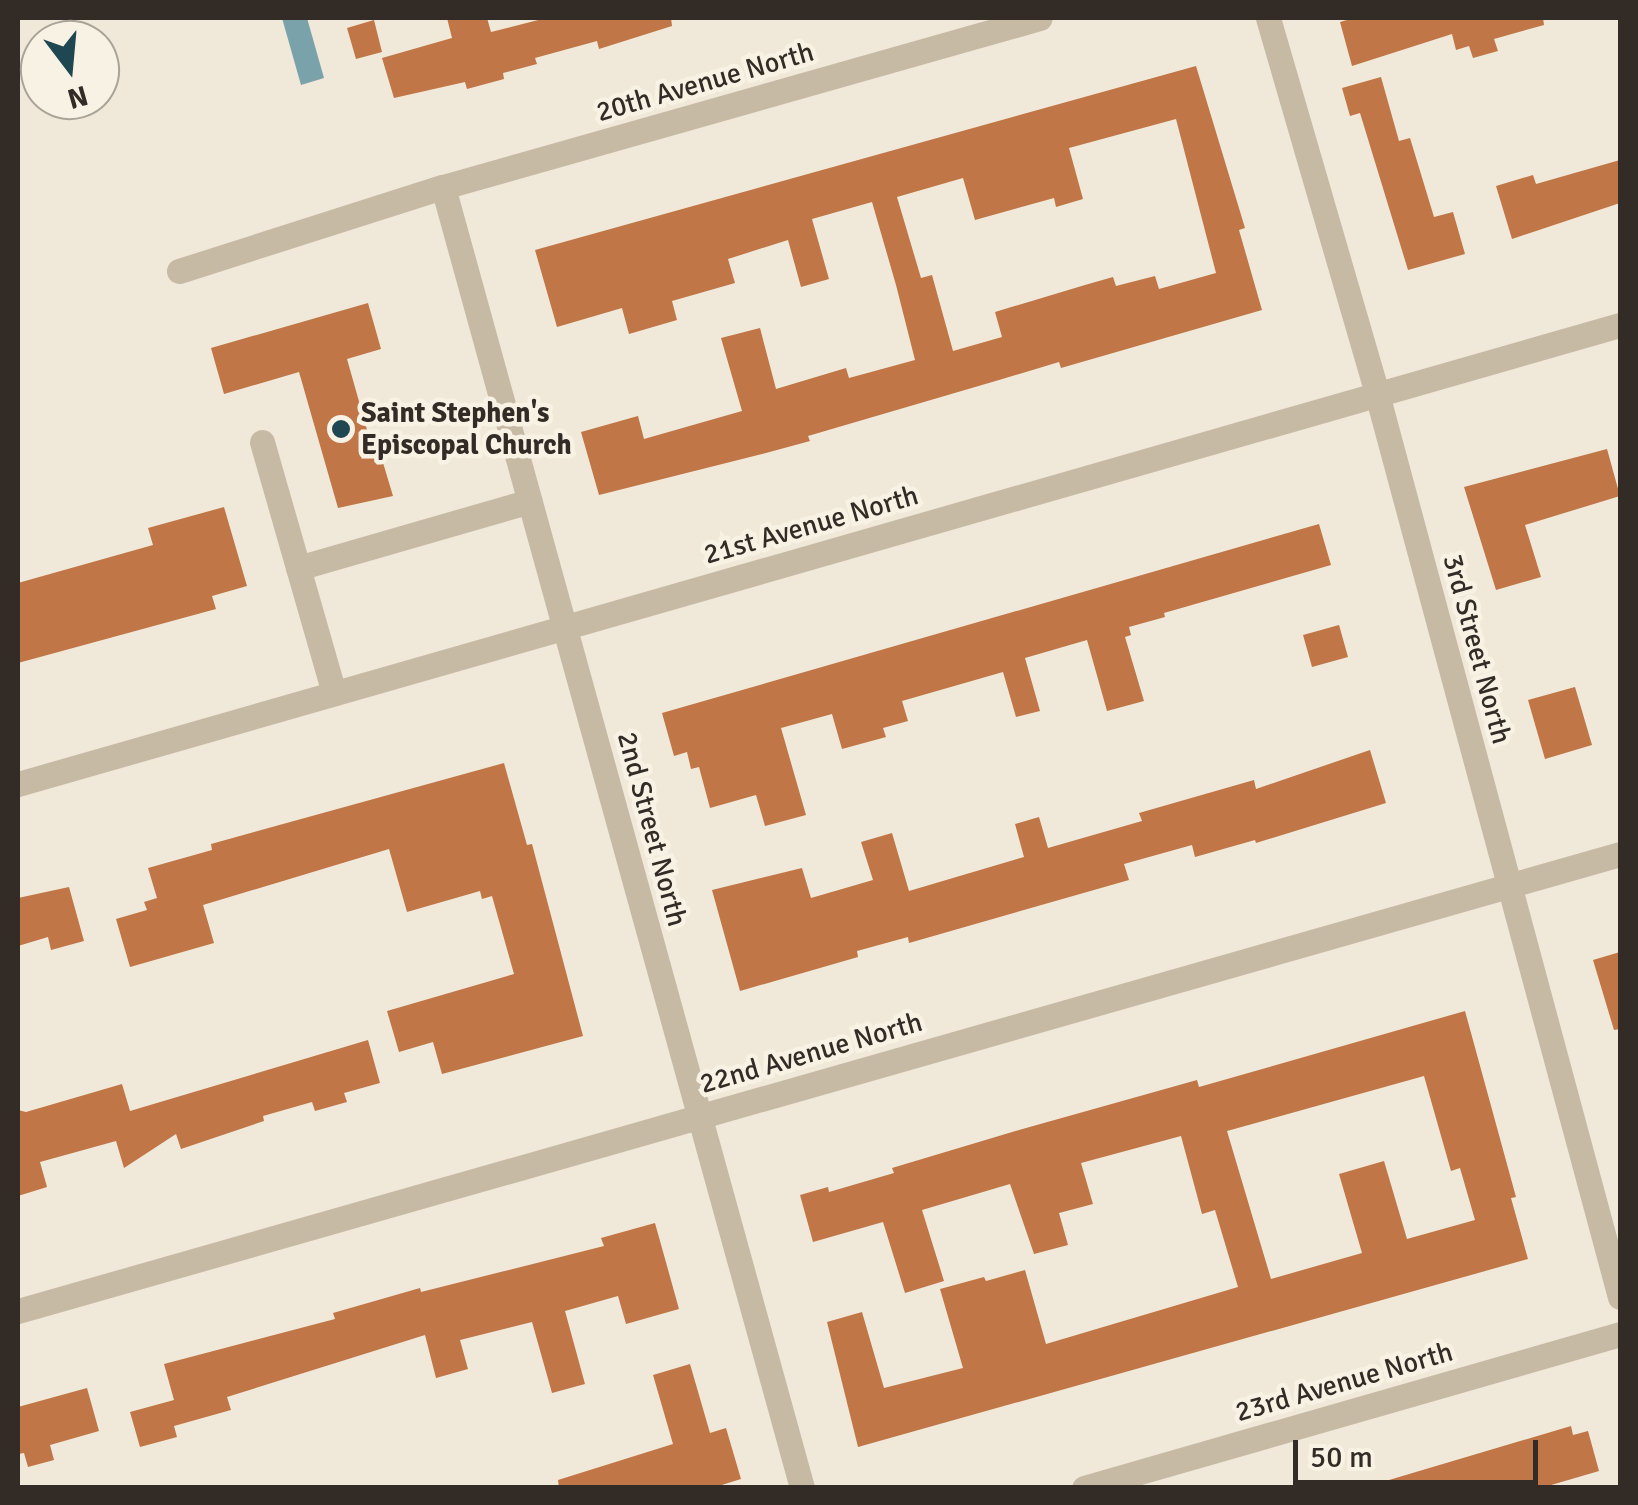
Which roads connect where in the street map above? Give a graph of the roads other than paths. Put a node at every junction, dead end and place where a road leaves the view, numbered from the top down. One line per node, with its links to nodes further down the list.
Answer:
1 (1040, 18): 3 (street, 20th Avenue North)
2 (1268, 18): 6 (street, 3rd Street North)
3 (443, 188): 4 (street, 20th Avenue North); 8 (street, 2nd Street North)
4 (179, 271)
5 (1620, 326): 6 (street, 21st Avenue North)
6 (1377, 394): 10 (street, 21st Avenue North); 14 (street, 3rd Street North)
7 (262, 442): 9 (street)
8 (530, 501): 9 (street); 10 (street, 2nd Street North)
9 (298, 568): 11 (street)
10 (565, 627): 11 (street, 21st Avenue North); 15 (street, 2nd Street North)
11 (334, 693): 12 (street, 21st Avenue North)
12 (18, 784)
13 (1620, 854): 14 (street, 22nd Avenue North)
14 (1510, 886): 15 (street, 22nd Avenue North); 16 (street, 3rd Street North)
15 (701, 1115): 17 (street, 22nd Avenue North); 19 (street, 2nd Street North)
16 (1620, 1297)
17 (18, 1312)
18 (1620, 1334): 20 (street, 23rd Avenue North)
19 (802, 1488)
20 (1084, 1488)

